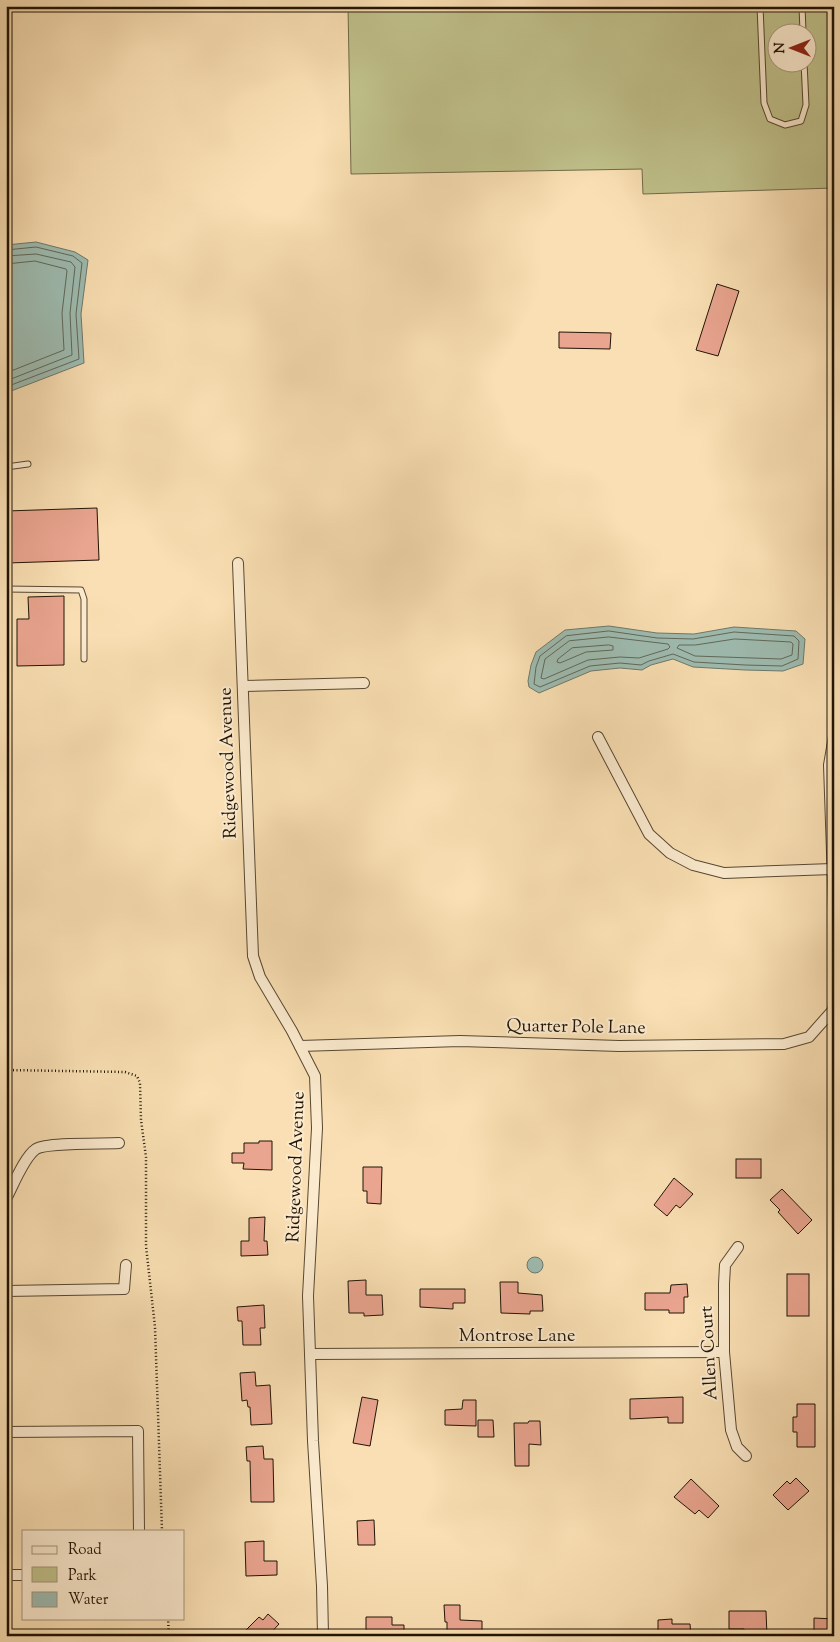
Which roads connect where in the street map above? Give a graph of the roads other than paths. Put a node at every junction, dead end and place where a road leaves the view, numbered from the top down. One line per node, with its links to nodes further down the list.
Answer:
1 (760, 6): 4 (lane)
2 (802, 6): 3 (lane)
3 (803, 22)
4 (804, 72)
5 (28, 464): 6 (lane)
6 (6, 467)
7 (238, 563): 11 (street, Ridgewood Avenue)
8 (6, 590): 9 (lane)
9 (84, 659)
10 (364, 683): 11 (street)
11 (243, 686): 17 (street, Ridgewood Avenue)
12 (834, 736): 14 (street)
13 (598, 737): 14 (street)
14 (832, 869): 15 (street)
15 (834, 910)
16 (834, 1005): 17 (street, Quarter Pole Lane)
17 (300, 1046): 24 (street, Ridgewood Avenue)
18 (119, 1143): 19 (street)
19 (6, 1199)
20 (738, 1247): 23 (street, Allen Court)
21 (126, 1265): 22 (street)
22 (6, 1291)
23 (724, 1352): 24 (street, Montrose Lane); 26 (street, Allen Court)
24 (310, 1354): 30 (street, Ridgewood Avenue)
25 (6, 1432): 27 (street)
26 (746, 1456)
27 (139, 1530)
28 (6, 1575): 29 (street)
29 (22, 1575)
30 (324, 1636)

